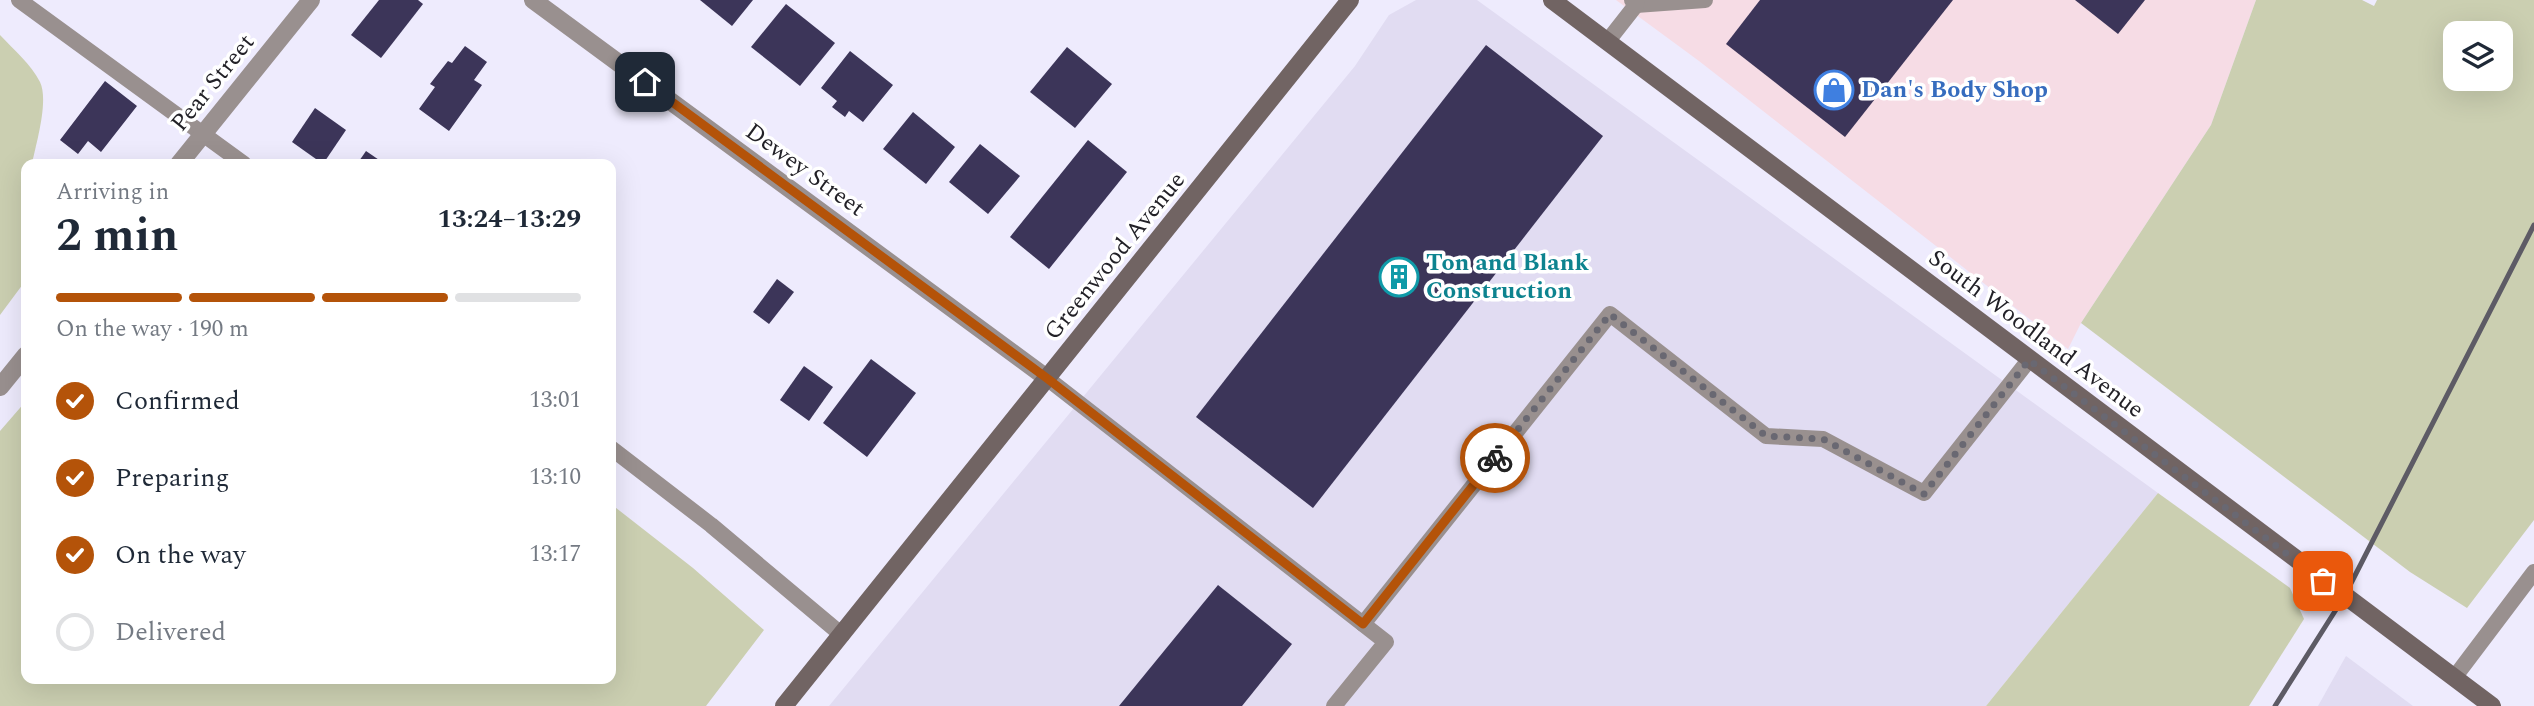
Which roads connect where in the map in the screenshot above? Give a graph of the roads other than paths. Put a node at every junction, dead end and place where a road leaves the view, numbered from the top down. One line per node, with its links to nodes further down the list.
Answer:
1 (19, 0): 9 (lane)
2 (312, 0): 9 (street, Pear Street)
3 (533, 0): 14 (street, Dewey Street)
4 (1350, 0): 14 (street, Greenwood Avenue)
5 (1552, 0): 8 (street, South Woodland Avenue)
6 (1705, 0): 7 (lane)
7 (1635, 2): 8 (lane)
8 (1607, 42): 12 (street, South Woodland Avenue)
9 (204, 134): 10 (street, Pear Street); 11 (lane)
10 (183, 159)
11 (237, 159)
12 (2029, 360): 18 (lane); 20 (street, South Woodland Avenue)
13 (21, 361): 15 (street)
14 (1048, 379): 18 (lane); 19 (street, Greenwood Avenue)
15 (0, 387)
16 (616, 452): 19 (lane)
17 (2534, 573): 20 (lane)
18 (1363, 624): 22 (lane)
19 (842, 635): 21 (street, Greenwood Avenue)
20 (2454, 678): 23 (street, South Woodland Avenue)
21 (785, 706)
22 (1334, 706)
23 (2492, 706)

